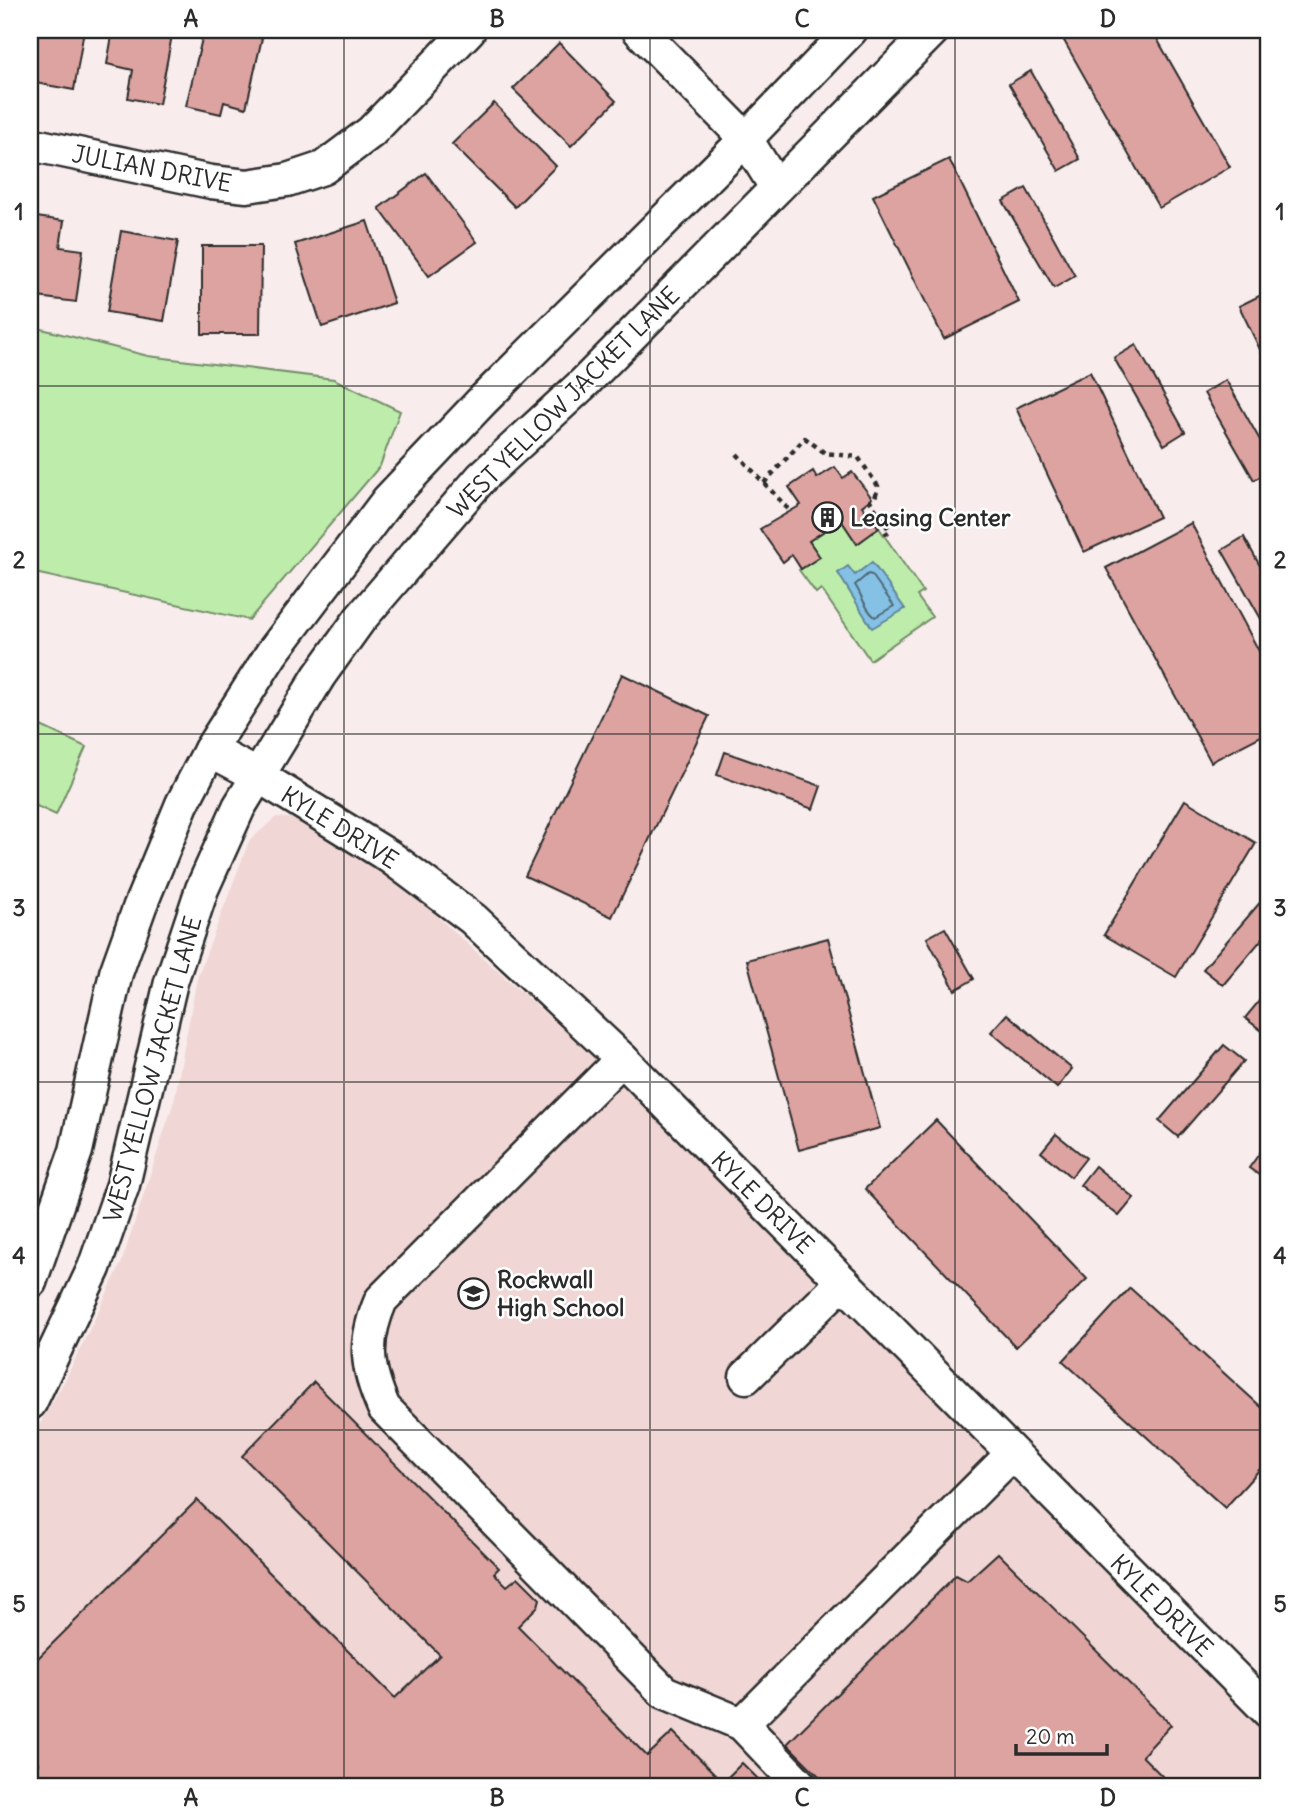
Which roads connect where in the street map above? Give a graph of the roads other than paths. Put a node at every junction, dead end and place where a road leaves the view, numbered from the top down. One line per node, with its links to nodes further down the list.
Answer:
1 (469, 30): 6 (street, JULIAN DRIVE)
2 (639, 30): 5 (street)
3 (851, 30): 5 (street)
4 (933, 30): 7 (street, WEST YELLOW JACKET LANE)
5 (746, 139): 7 (street); 8 (street)
6 (30, 144)
7 (776, 187): 9 (street, WEST YELLOW JACKET LANE)
8 (210, 750): 9 (street, KYLE DRIVE); 11 (street)
9 (257, 775): 10 (street, KYLE DRIVE); 14 (street, WEST YELLOW JACKET LANE)
10 (622, 1059): 12 (street, KYLE DRIVE); 17 (street)
11 (30, 1282)
12 (844, 1282): 13 (street); 15 (street, KYLE DRIVE)
13 (746, 1377)
14 (30, 1403)
15 (1012, 1454): 16 (street, KYLE DRIVE); 17 (street)
16 (1269, 1712)
17 (742, 1724): 18 (street)
18 (802, 1787)

